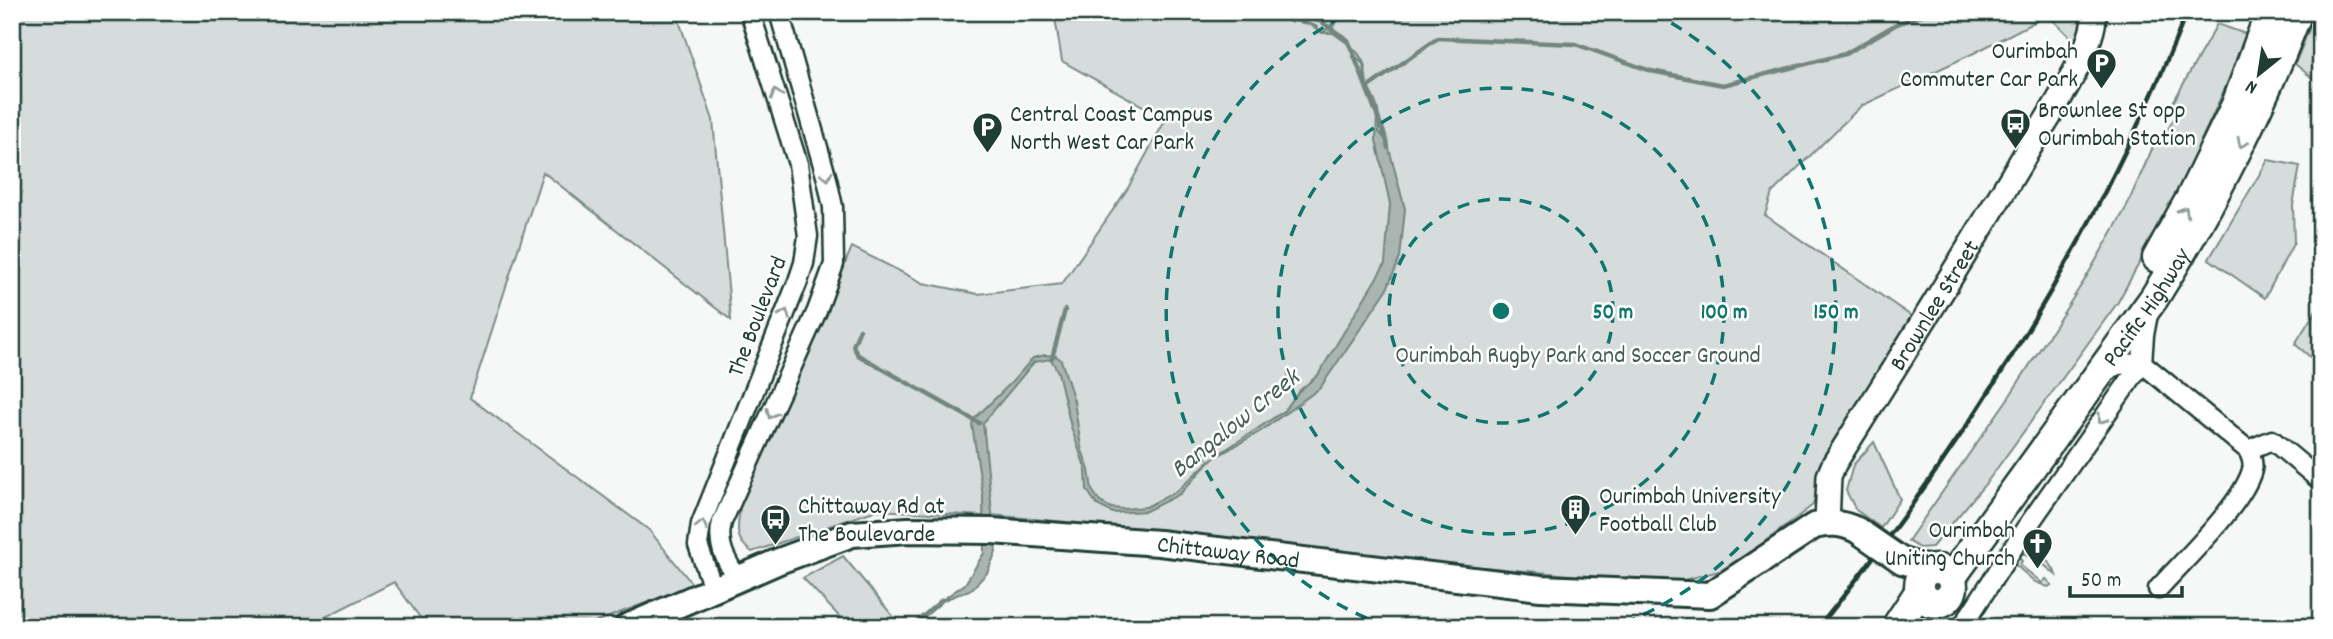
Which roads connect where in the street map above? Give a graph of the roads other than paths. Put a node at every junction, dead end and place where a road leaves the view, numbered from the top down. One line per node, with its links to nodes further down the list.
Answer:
1 (750, 12): 15 (street, The Boulevard, one-way to 1)
2 (779, 12): 12 (street, The Boulevard, one-way to 12)
3 (2270, 12): 13 (main road, Pacific Highway, one-way to 3)
4 (2298, 12): 6 (main road, Pacific Highway, one-way to 6)
5 (2094, 13): 11 (street, Brownlee Street)
6 (2154, 298): 7 (street); 8 (main road, Pacific Highway)
7 (2142, 363): 8 (street); 9 (street); 19 (street, one-way to 19)
8 (2099, 374): 13 (main road, Pacific Highway)
9 (2248, 450): 10 (street); 14 (street)
10 (2321, 481)
11 (1827, 523): 12 (main road, Chittaway Road); 13 (main road, bridge)
12 (738, 580): 15 (main road, Chittaway Road)
13 (1932, 582): 17 (main road, Pacific Highway); 18 (main road, Pacific Highway)
14 (2158, 589)
15 (714, 591): 16 (main road, Chittaway Road)
16 (627, 627)
17 (1896, 627)
18 (1919, 627)
19 (1962, 627)

